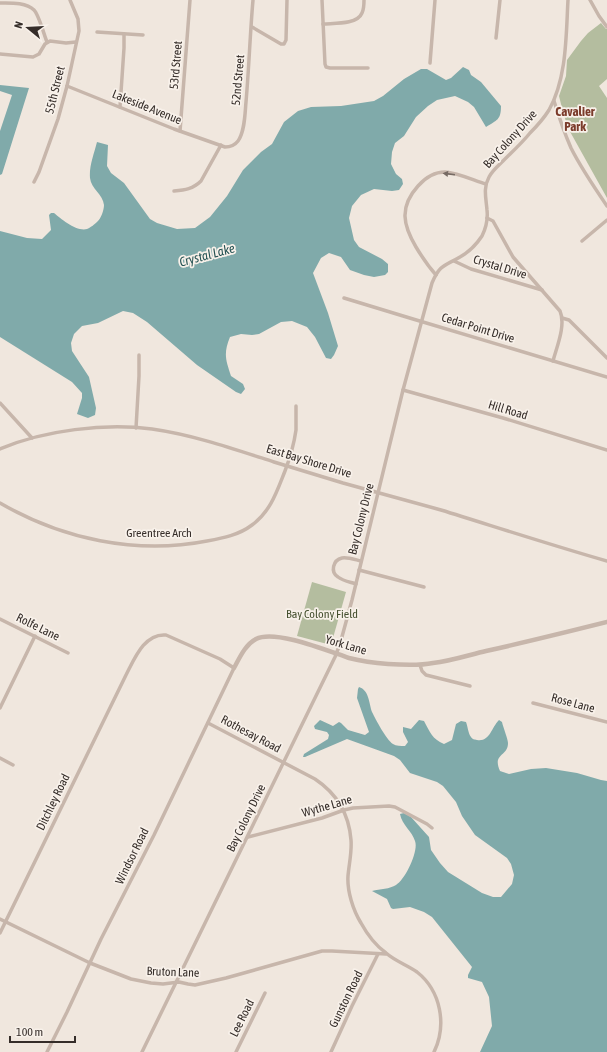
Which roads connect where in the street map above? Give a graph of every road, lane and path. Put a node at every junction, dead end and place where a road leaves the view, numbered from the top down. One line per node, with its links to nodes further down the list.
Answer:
1 (70, 0): 20 (street, 55th Street)
2 (190, 0): 27 (street, 53rd Street)
3 (253, 0): 13 (street, 52nd Street)
4 (287, 0): 13 (street)
5 (322, 0): 12 (street)
6 (364, 0): 12 (street)
7 (435, 0): 22 (street)
8 (500, 0): 18 (street)
9 (568, 0): 25 (street, Bay Colony Drive)
10 (590, 0): 14 (street)
11 (0, 3): 19 (street)
12 (323, 24): 23 (street)
13 (252, 27): 28 (street, 52nd Street)
14 (607, 27)
15 (97, 32): 16 (street)
16 (124, 34): 17 (street); 26 (street)
17 (144, 35)
18 (496, 38)
19 (47, 42): 20 (street); 21 (street)
20 (76, 42): 24 (street, 55th Street)
21 (0, 54)
22 (430, 64)
23 (368, 68)
24 (67, 86): 26 (street, Lakeside Avenue); 29 (street, 55th Street)
25 (554, 100): 30 (street, Bay Colony Drive); 32 (street)
26 (120, 107): 27 (street, Lakeside Avenue)
27 (180, 131): 28 (street, Lakeside Avenue)
28 (221, 145): 31 (street)
29 (34, 182)
30 (486, 184): 33 (street, Bay Colony Drive); 37 (street, one-way to 37)
31 (174, 191)
32 (607, 206)
33 (487, 218): 36 (street, Bay Colony Drive); 38 (street)
34 (607, 220): 35 (street)
35 (582, 241)
36 (454, 261): 37 (street, Bay Colony Drive); 38 (street, Crystal Drive)
37 (436, 275): 41 (street, Bay Colony Drive)
38 (543, 290): 40 (street)
39 (344, 298): 41 (street, Cedar Point Drive)
40 (562, 318): 43 (street); 44 (street)
41 (422, 322): 44 (street, Cedar Point Drive); 46 (street, Bay Colony Drive)
42 (139, 355): 49 (street)
43 (607, 358)
44 (553, 361): 45 (street, Cedar Point Drive)
45 (607, 377)
46 (403, 390): 52 (street, Hill Road); 54 (street, Bay Colony Drive)
47 (0, 403): 50 (street)
48 (296, 406): 53 (street, Greentree Arch)
49 (136, 428): 50 (street, East Bay Shore Drive); 53 (street, East Bay Shore Drive)
50 (32, 438): 51 (street, East Bay Shore Drive)
51 (0, 448)
52 (607, 450)
53 (287, 466): 54 (street, East Bay Shore Drive); 55 (street, Greentree Arch)
54 (378, 493): 56 (street, East Bay Shore Drive); 57 (street, Bay Colony Drive)
55 (0, 503)
56 (607, 560)
57 (361, 561): 58 (street, Bay Colony Drive); 59 (street)
58 (359, 570): 59 (street, Bay Colony Drive); 60 (street)
59 (356, 584): 65 (street, Bay Colony Drive)
60 (424, 587)
61 (0, 619): 63 (street, Rolfe Lane)
62 (607, 622): 66 (street, York Lane)
63 (35, 636): 64 (street, Rolfe Lane); 70 (street)
64 (68, 653)
65 (337, 654): 66 (street, York Lane); 67 (street, York Lane); 74 (street, Bay Colony Drive)
66 (420, 665): 68 (street)
67 (234, 668): 72 (street, Windsor Road); 80 (street, Ditchley Road)
68 (470, 686)
69 (533, 703): 71 (street, Rose Lane)
70 (0, 708)
71 (607, 722)
72 (208, 723): 74 (street, Rothesay Road); 84 (street, Windsor Road)
73 (0, 758): 75 (street)
74 (284, 763): 76 (street, Rothesay Road); 78 (street, Bay Colony Drive)
75 (13, 764)
76 (344, 810): 77 (street, Wythe Lane); 78 (street, Wythe Lane); 83 (street)
77 (432, 828)
78 (248, 837): 85 (street, Bay Colony Drive)
79 (0, 919): 80 (street, Bruton Lane)
80 (6, 922): 81 (street, Ditchley Road); 84 (street, Bruton Lane)
81 (0, 933)
82 (378, 954): 83 (street, Bruton Lane); 85 (street, Bruton Lane); 90 (street, Gunston Road)
83 (387, 954): 91 (street)
84 (90, 963): 85 (street, Bruton Lane); 87 (street, Windsor Road)
85 (176, 983): 88 (street, Bay Colony Drive)
86 (265, 993): 89 (street, Lee Road)
87 (47, 1052)
88 (142, 1052)
89 (236, 1052)
90 (331, 1052)
91 (434, 1052)

